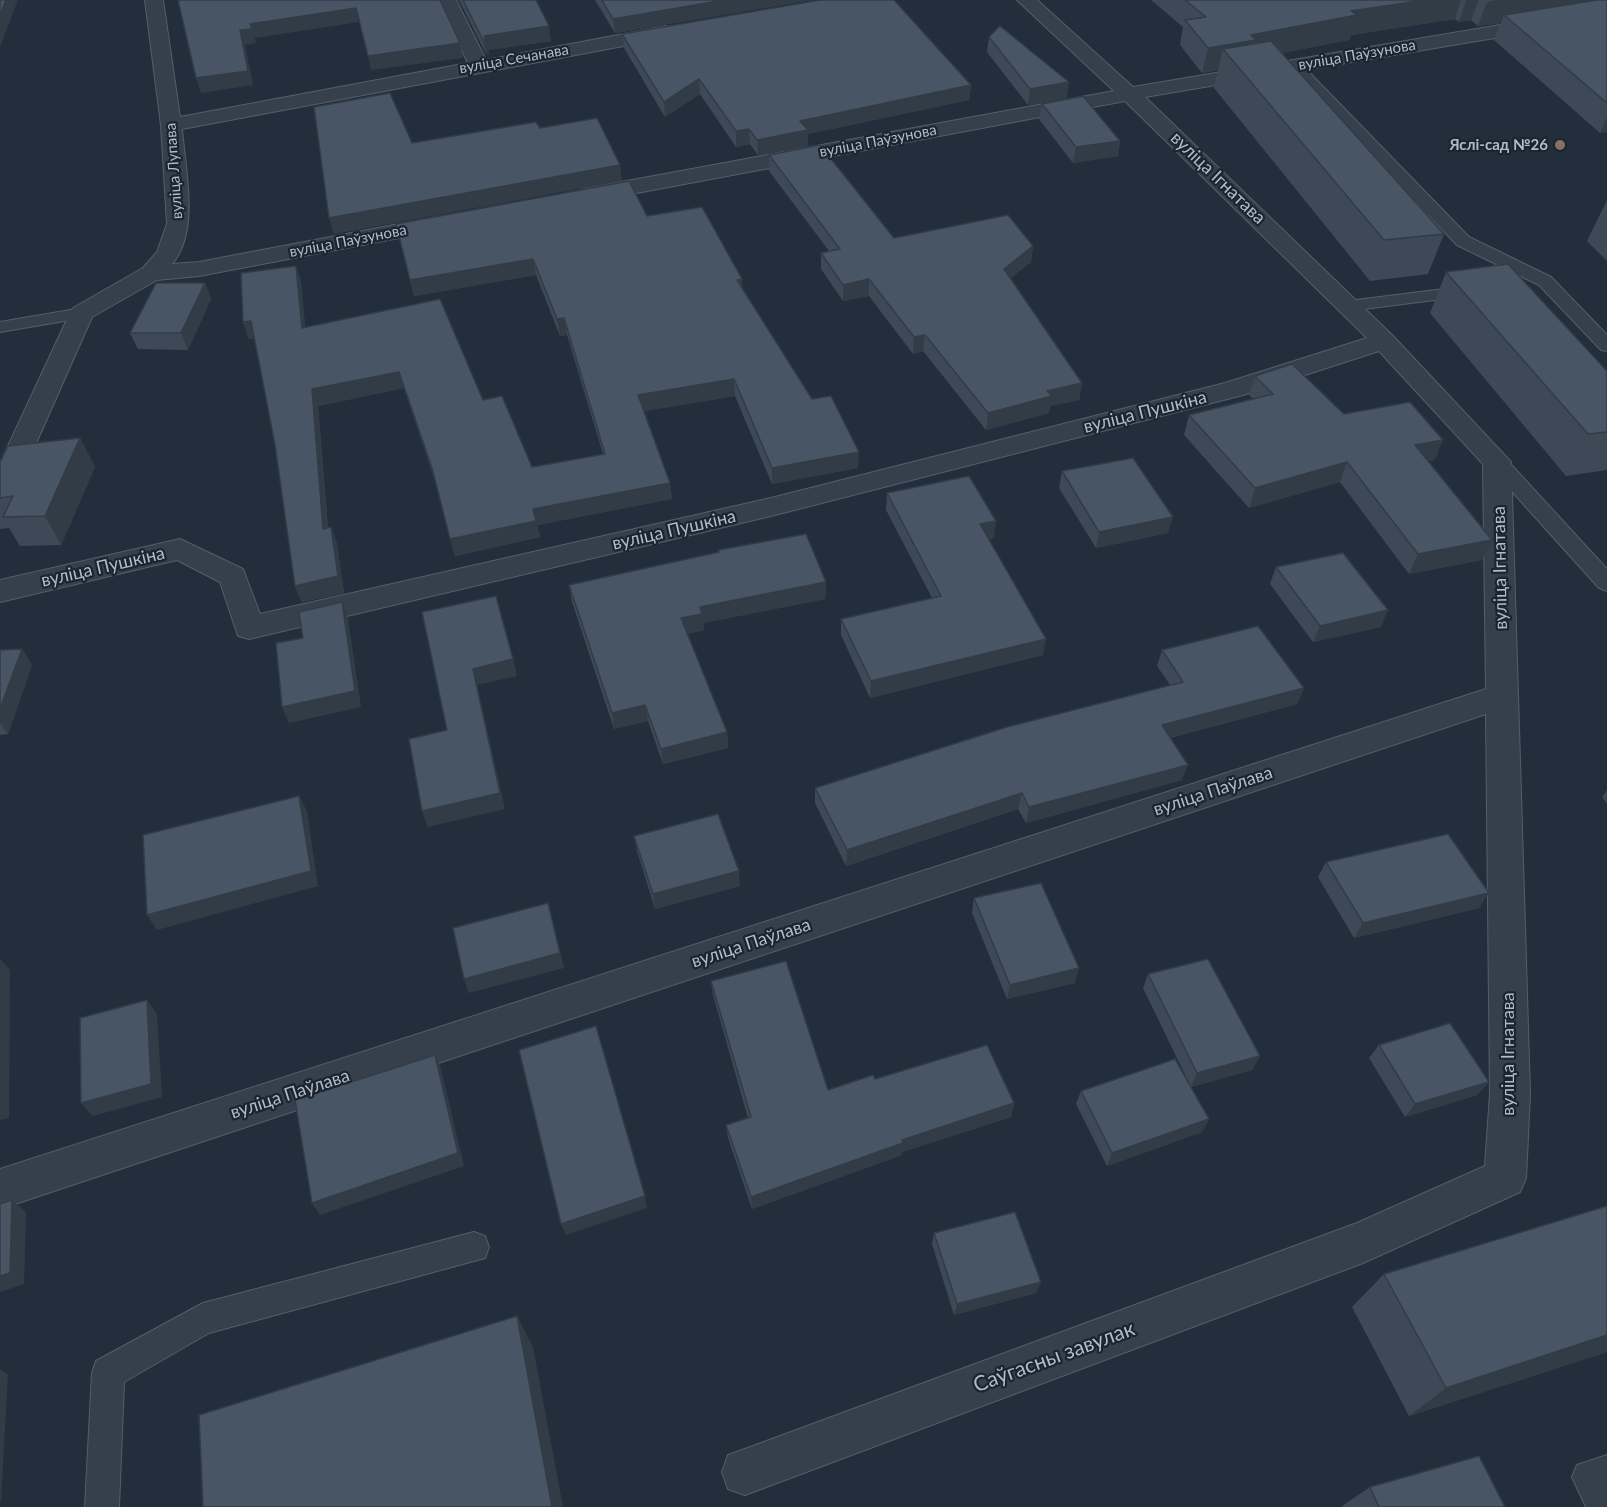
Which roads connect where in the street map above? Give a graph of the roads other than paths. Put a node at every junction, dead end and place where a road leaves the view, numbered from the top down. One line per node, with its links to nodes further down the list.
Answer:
1 (154, 0): 9 (street, вуліца Лупава)
2 (447, 0): 6 (street)
3 (1026, 0): 8 (street, вуліца Ігнатава)
4 (1607, 14): 7 (street, вуліца Паўзунова)
5 (686, 28): 6 (street, вуліца Сечанава)
6 (479, 65): 9 (street, вуліца Сечанава)
7 (1295, 66): 8 (street, вуліца Паўзунова); 13 (lane)
8 (1128, 94): 10 (street, вуліца Паўзунова); 16 (street, вуліца Ігнатава)
9 (171, 125): 12 (street, вуліца Лупава)
10 (563, 200)
11 (458, 220): 12 (street, вуліца Паўзунова)
12 (151, 273): 17 (street, вуліца Лупава)
13 (1545, 281): 14 (lane); 20 (lane)
14 (1511, 285)
15 (1489, 288): 16 (lane)
16 (1348, 306): 19 (street, вуліца Ігнатава)
17 (82, 313): 18 (lane); 22 (street)
18 (0, 327)
19 (1384, 341): 21 (street, вуліца Ігнатава); 24 (street, вуліца Пушкіна)
20 (1607, 346)
21 (1497, 462): 23 (lane); 25 (street, вуліца Ігнатава)
22 (0, 494)
23 (1607, 583)
24 (0, 591)
25 (1503, 696): 26 (street, вуліца Паўлава); 27 (street, вуліца Ігнатава)
26 (0, 1190)
27 (1363, 1242): 29 (street, Саўгасны завулак)
28 (474, 1247): 31 (lane)
29 (745, 1472)
30 (1607, 1472): 32 (lane)
31 (102, 1507)
32 (1605, 1507)

